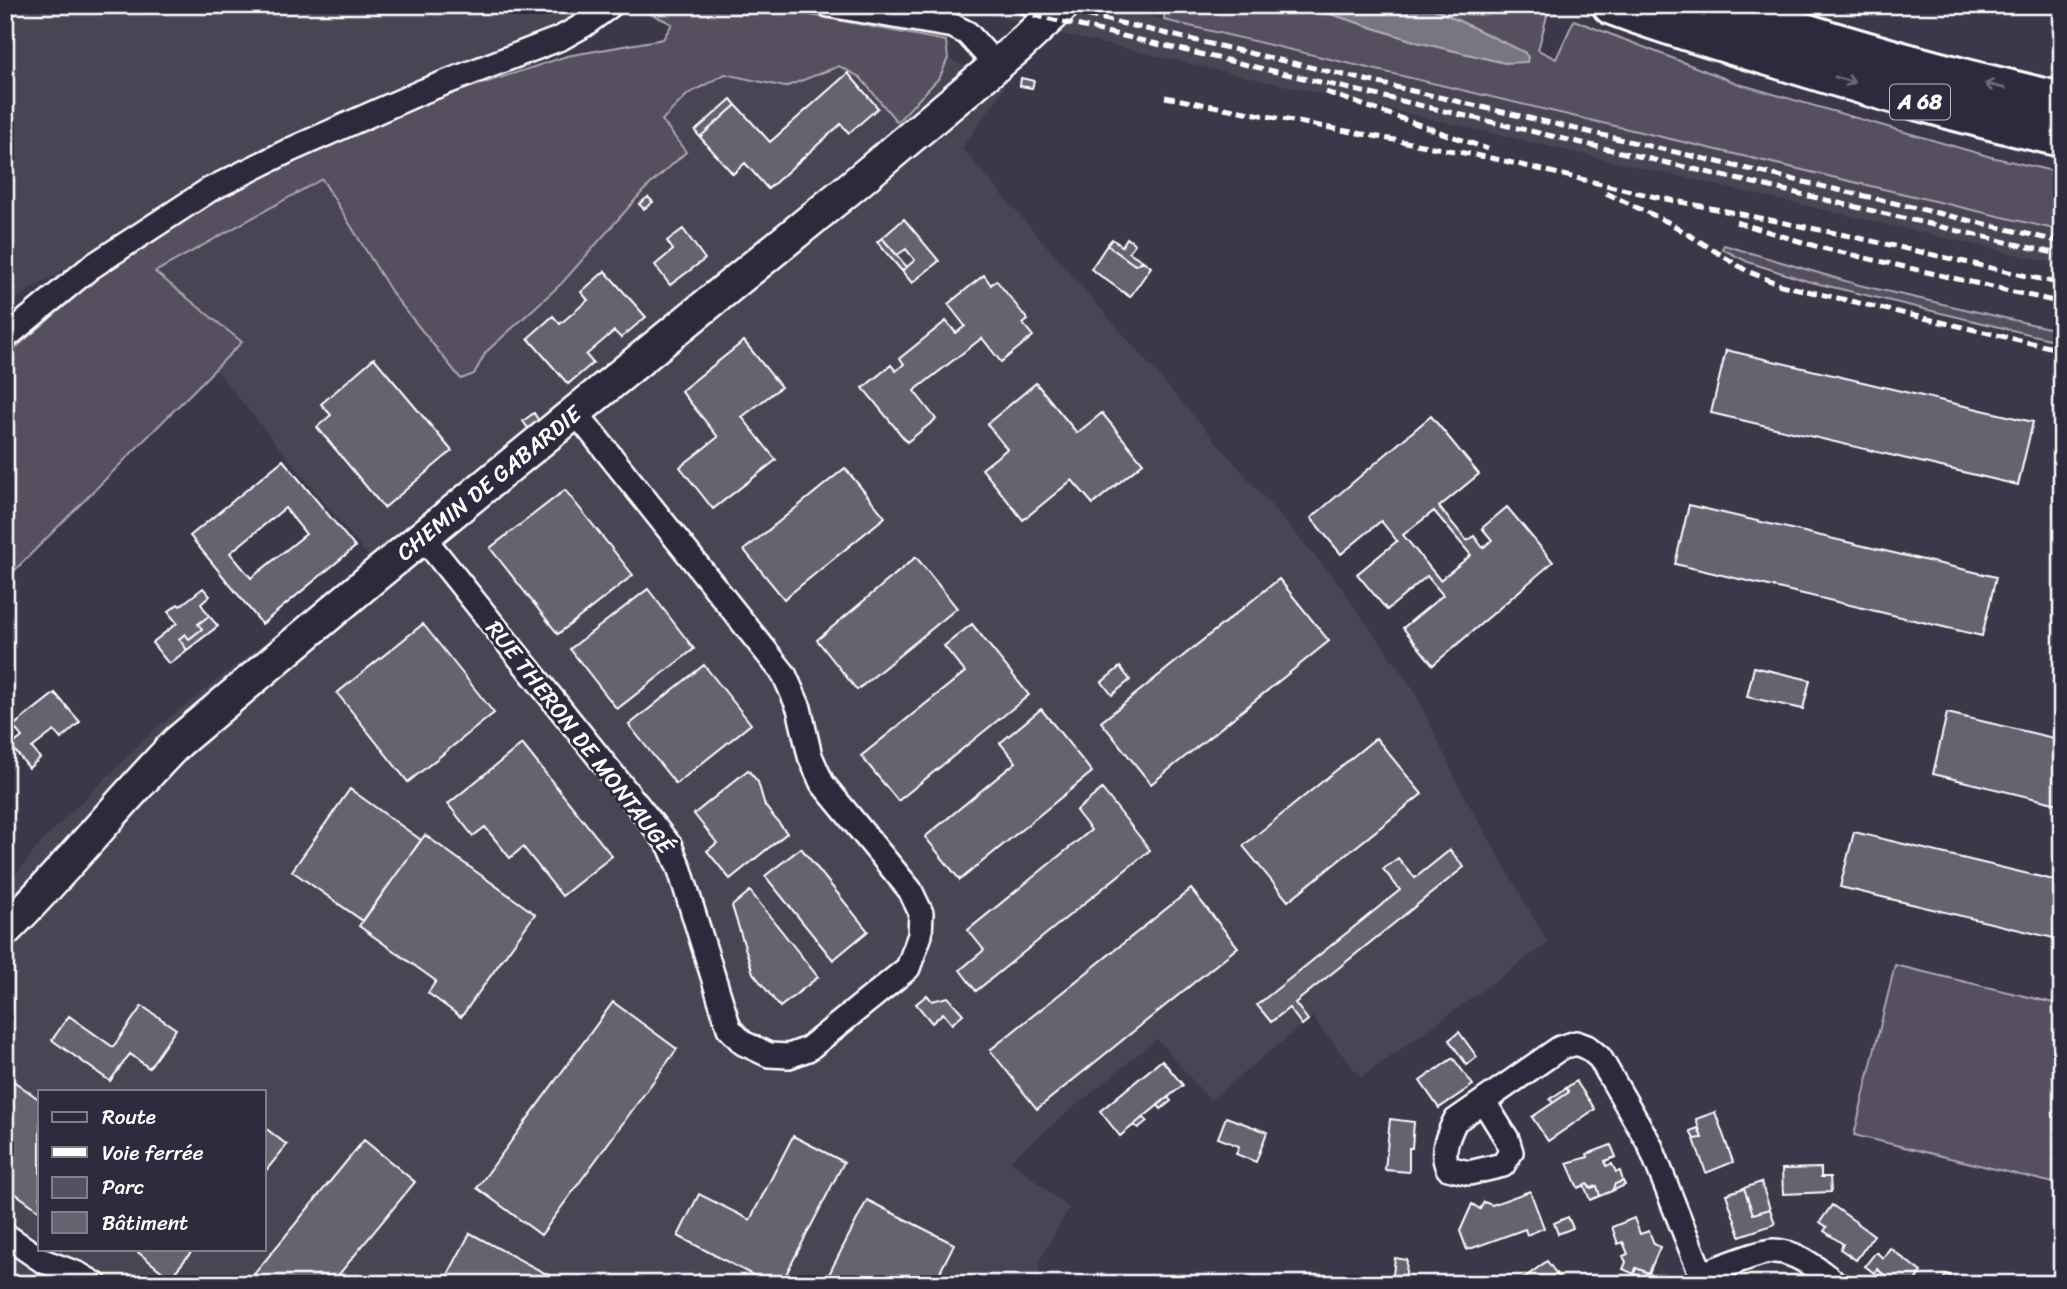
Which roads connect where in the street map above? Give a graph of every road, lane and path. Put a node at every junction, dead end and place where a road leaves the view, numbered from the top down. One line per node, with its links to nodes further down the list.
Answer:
1 (611, 5): 13 (street)
2 (829, 5): 10 (street)
3 (1063, 5): 10 (street, CHEMIN DE GABARDIE)
4 (1612, 5): 8 (highway, A 68)
5 (1643, 5): 8 (highway, A 68)
6 (1720, 5): 9 (highway, A 68)
7 (1764, 5): 9 (highway)
8 (1780, 60): 12 (highway, A 68, one-way to 12)
9 (1895, 60): 11 (highway, A 68, one-way to 9)
10 (996, 65): 14 (street, CHEMIN DE GABARDIE)
11 (2062, 102)
12 (2062, 137)
13 (5, 338)
14 (577, 414): 15 (street, CHEMIN DE GABARDIE); 15 (street, RUE THERON DE MONTAUGÉ)
15 (423, 537): 16 (street, CHEMIN DE GABARDIE)
16 (5, 930)
17 (1484, 1102): 19 (street)
18 (5, 1235): 20 (street)
19 (1704, 1279): 21 (street)
20 (95, 1284)
21 (1837, 1284)

